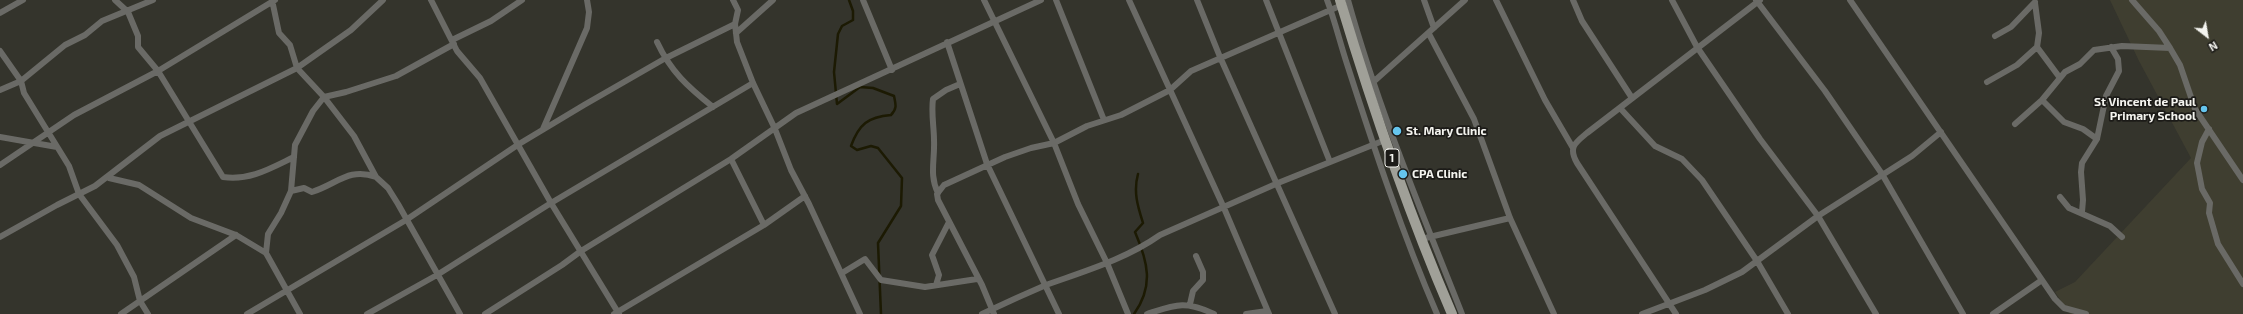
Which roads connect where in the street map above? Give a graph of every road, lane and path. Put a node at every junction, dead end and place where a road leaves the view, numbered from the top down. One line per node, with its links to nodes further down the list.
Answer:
1 (23, 0): 31 (street)
2 (115, 0): 30 (street)
3 (153, 0): 30 (street)
4 (383, 0): 49 (street)
5 (431, 0): 39 (street)
6 (522, 0): 39 (street)
7 (587, 0): 69 (street)
8 (733, 0): 33 (street)
9 (774, 0): 35 (street)
10 (863, 0): 50 (street)
11 (984, 0): 32 (street)
12 (1041, 0): 32 (street)
13 (1056, 0): 65 (street)
14 (1129, 0): 59 (street)
15 (1197, 0): 47 (street)
16 (1266, 0): 36 (street)
17 (1327, 0): 29 (street)
18 (1424, 0): 34 (street)
19 (1465, 0): 34 (street)
20 (1496, 0): 81 (street)
21 (1573, 0): 61 (street)
22 (1672, 0): 42 (street)
23 (1850, 0): 72 (street)
24 (2132, 0): 45 (street)
25 (273, 1): 49 (street); 51 (street)
26 (1758, 1): 42 (street); 87 (street)
27 (2035, 1): 38 (street); 43 (street)
28 (1343, 2): 29 (street); 57 (main road, 1)
29 (1330, 9): 36 (street); 79 (street)
30 (128, 12): 51 (street); 53 (street)
31 (0, 13)
32 (993, 21): 41 (street); 77 (street)
33 (736, 24): 35 (street); 48 (street)
34 (1434, 28): 37 (street)
35 (736, 33): 55 (street)
36 (1280, 33): 47 (street); 84 (street)
37 (1429, 34): 57 (street); 101 (street)
38 (1996, 36)
39 (453, 42): 60 (street); 78 (street)
40 (657, 42): 48 (street)
41 (947, 42): 50 (street); 56 (street)
42 (1697, 47): 61 (street); 100 (street)
43 (2037, 47): 52 (street); 54 (street)
44 (2111, 47): 45 (street); 52 (street); 75 (street)
45 (2170, 48): 70 (street)
46 (0, 51): 53 (street)
47 (1220, 57): 59 (street); 91 (street)
48 (664, 59): 63 (street); 69 (street)
49 (297, 68): 60 (street); 66 (street)
50 (892, 70): 68 (street)
51 (158, 71): 66 (street); 71 (street)
52 (2060, 78): 62 (street)
53 (21, 81): 58 (street); 71 (street)
54 (1987, 82)
55 (753, 83): 63 (street); 68 (street)
56 (960, 84): 85 (street); 93 (street)
57 (1370, 85): 74 (main road, 1); 108 (street)
58 (0, 90)
59 (1170, 90): 65 (street); 98 (street)
60 (324, 97): 82 (street); 88 (street)
61 (1632, 98): 64 (street)
62 (2042, 100): 67 (street); 75 (street)
63 (713, 107): 97 (street)
64 (1620, 108): 81 (street); 113 (street)
65 (1104, 120): 77 (street)
66 (190, 122): 82 (street); 89 (street)
67 (2015, 124)
68 (775, 128): 83 (street); 95 (street)
69 (543, 129): 78 (street)
70 (2209, 129): 90 (street); 121 (street)
71 (48, 131): 76 (street); 80 (street)
72 (1941, 132): 87 (street); 119 (street)
73 (0, 137): 76 (street)
74 (1385, 140): 79 (street); 109 (main road, 1)
75 (2096, 140): 99 (street)
76 (33, 142): 80 (street); 86 (street)
77 (1054, 143): 85 (street); 114 (street)
78 (519, 144): 97 (street); 102 (street)
79 (1374, 145): 84 (street); 120 (street)
80 (57, 147): 94 (street)
81 (1573, 148): 127 (street)
82 (294, 157): 92 (street)
83 (731, 159): 104 (street); 110 (street)
84 (1330, 162): 91 (street)
85 (987, 164): 93 (street); 123 (street)
86 (0, 165)
87 (1882, 174): 100 (street); 154 (street)
88 (376, 177): 92 (street); 102 (street)
89 (109, 178): 94 (street); 105 (street)
90 (2243, 180)
91 (1278, 183): 98 (street); 145 (street)
92 (291, 191): 111 (street)
93 (938, 193): 103 (street)
94 (79, 194): 107 (street); 125 (street)
95 (805, 196): 104 (street); 115 (street)
96 (2060, 197): 99 (street)
97 (552, 203): 110 (street); 116 (street)
98 (1224, 208): 114 (street); 130 (street)
99 (2082, 212): 106 (street)
100 (1818, 216): 113 (street); 153 (street)
101 (1510, 218): 108 (street); 149 (street)
102 (406, 220): 116 (street); 124 (street)
103 (949, 222): 117 (street); 122 (street)
104 (764, 225): 129 (street)
105 (236, 235): 111 (street); 125 (street)
106 (2122, 236)
107 (0, 237)
108 (1431, 237): 109 (street); 148 (street)
109 (1421, 239): 118 (main road, 1)
110 (581, 251): 129 (street); 137 (street)
111 (266, 253): 124 (street)
112 (1196, 256): 126 (street)
113 (1757, 260): 127 (street); 152 (street)
114 (1106, 263): 123 (street); 141 (street)
115 (842, 273): 122 (street); 138 (street)
116 (437, 275): 135 (street); 136 (street)
117 (977, 279): 122 (street); 128 (street)
118 (1437, 279): 120 (street); 147 (main road, 1)
119 (2042, 280): 155 (street); 156 (street)
120 (1423, 283): 146 (street)
121 (2243, 284)
122 (936, 285)
123 (1044, 286): 128 (street); 140 (street)
124 (286, 290): 133 (street); 134 (street)
125 (140, 301): 131 (street); 132 (street)
126 (1190, 304): 142 (street); 143 (street)
127 (1670, 304): 150 (street); 151 (street)
128 (993, 312): 139 (street)
129 (617, 313)
130 (1268, 313): 144 (street)
131 (121, 314)
132 (148, 314)
133 (247, 314)
134 (300, 314)
135 (367, 314)
136 (460, 314)
137 (485, 314)
138 (860, 314)
139 (982, 314)
140 (1059, 314)
141 (1128, 314)
142 (1147, 314)
143 (1214, 314)
144 (1246, 314)
145 (1335, 314)
146 (1437, 314)
147 (1452, 314)
148 (1462, 314)
149 (1554, 314)
150 (1642, 314)
151 (1676, 314)
152 (1788, 314)
153 (1876, 314)
154 (1963, 314)
155 (1993, 314)
156 (2086, 314)

